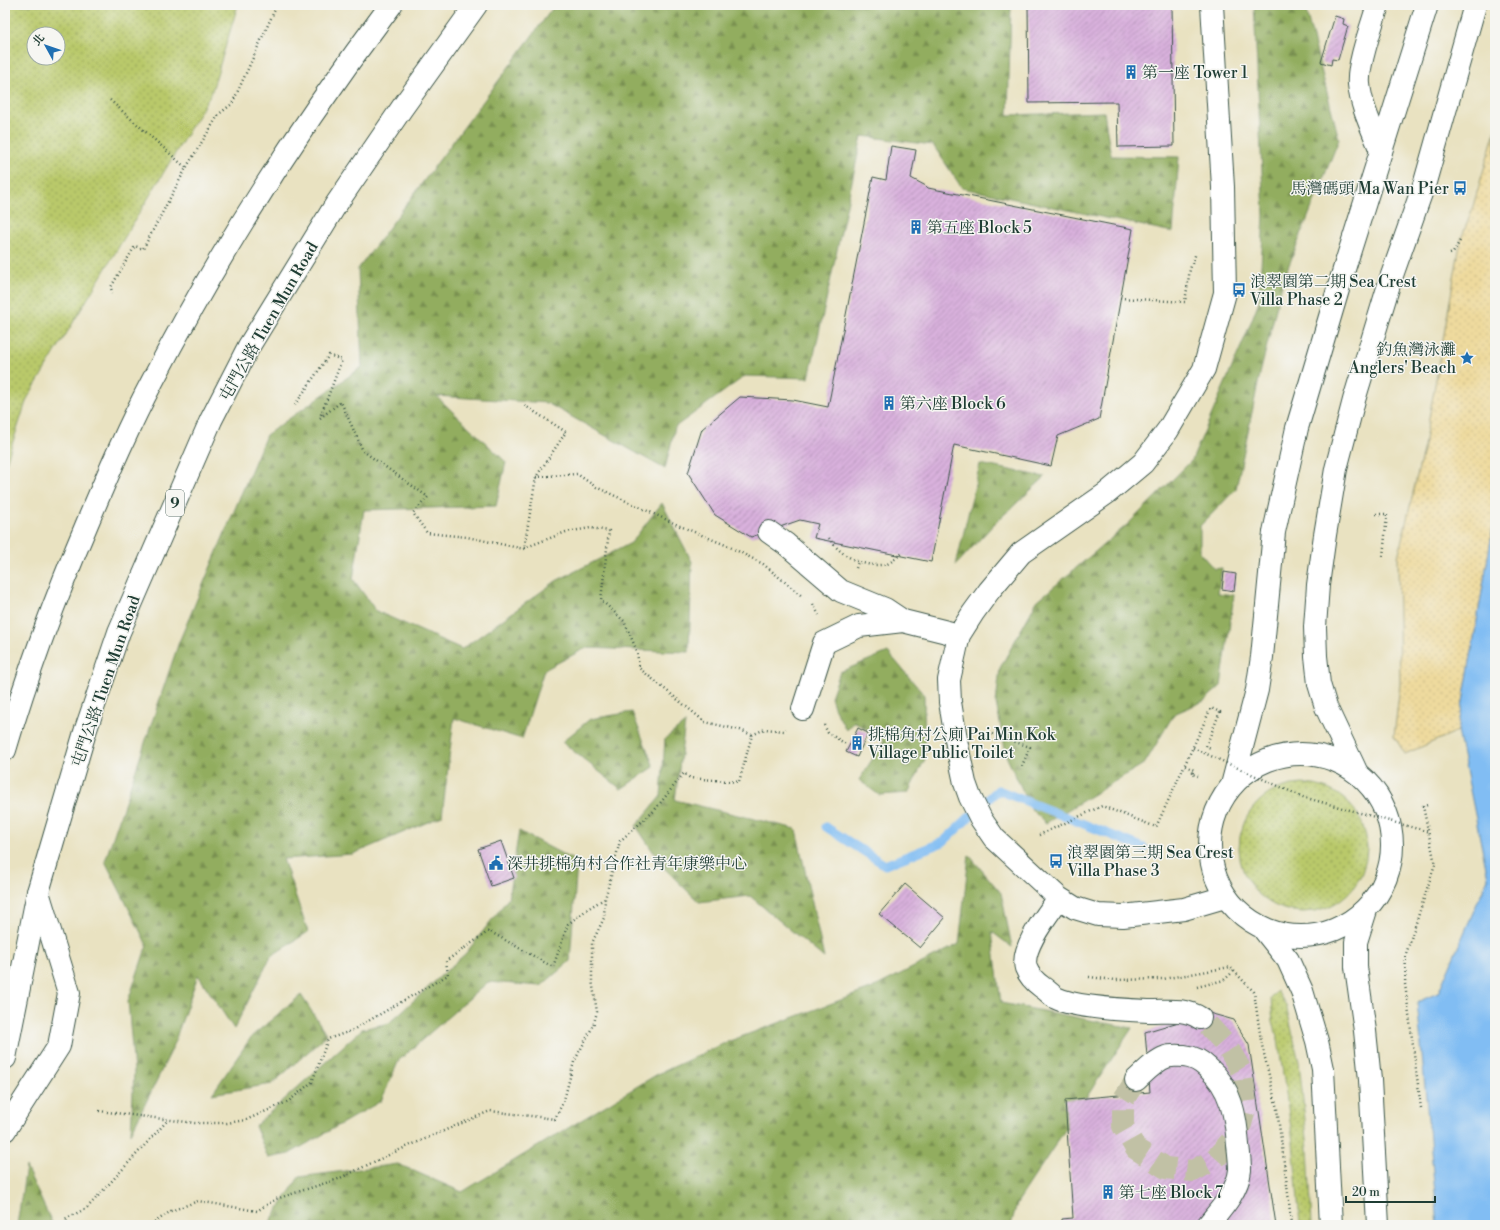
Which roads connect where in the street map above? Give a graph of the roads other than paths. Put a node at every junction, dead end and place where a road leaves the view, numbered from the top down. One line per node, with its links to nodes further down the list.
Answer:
1 (391, 5): 12 (main road)
2 (476, 5): 15 (main road, 屯門公路 Tuen Mun Road / 9)
3 (1212, 5): 10 (main road)
4 (1378, 5): 7 (main road)
5 (1427, 5): 7 (main road)
6 (1476, 5): 13 (main road)
7 (1381, 152): 14 (main road)
8 (769, 532): 9 (main road)
9 (903, 621): 10 (main road); 11 (main road)
10 (959, 635): 17 (main road)
11 (803, 709)
12 (5, 750)
13 (1357, 773): 14 (main road); 18 (main road)
14 (1232, 785): 16 (main road)
15 (38, 892): 21 (main road, 屯門公路 Tuen Mun Road / 9); 23 (main road)
16 (1225, 897): 17 (main road); 19 (main road)
17 (1059, 898): 20 (main road)
18 (1366, 910): 19 (main road); 26 (main road)
19 (1265, 930): 25 (main road)
20 (1200, 1018)
21 (5, 1058)
22 (1136, 1080): 24 (main road)
23 (5, 1130)
24 (1208, 1225)
25 (1331, 1225)
26 (1378, 1225)

